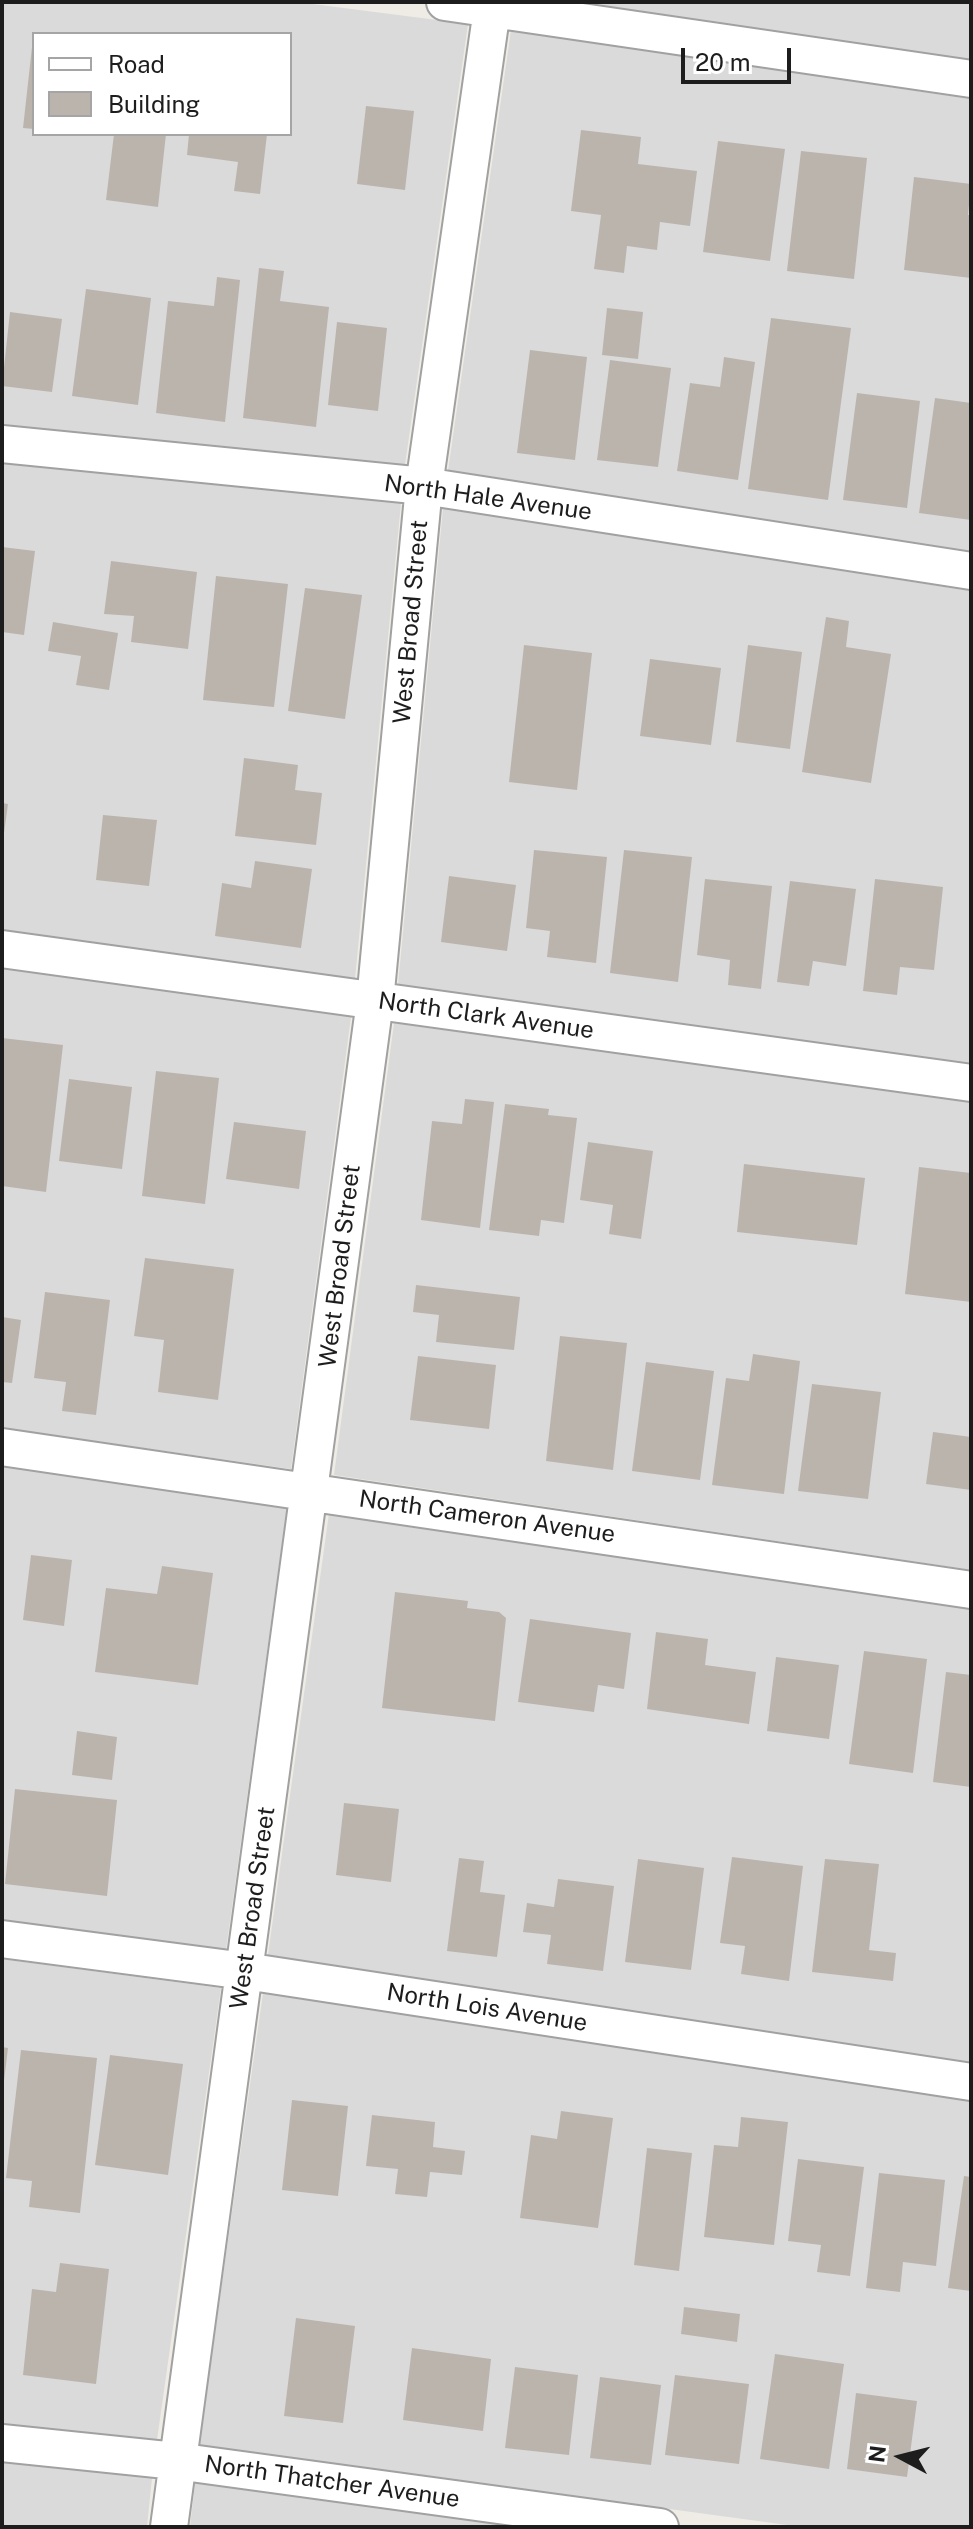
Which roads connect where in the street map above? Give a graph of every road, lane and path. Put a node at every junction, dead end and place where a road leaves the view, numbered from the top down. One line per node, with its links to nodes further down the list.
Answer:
1 (445, 2): 2 (street)
2 (493, 5): 3 (street); 5 (street, West Broad Street)
3 (971, 79)
4 (2, 444): 5 (street, North Hale Avenue)
5 (424, 486): 6 (street, North Hale Avenue); 8 (street, West Broad Street)
6 (971, 571)
7 (2, 949): 8 (street, North Clark Avenue)
8 (375, 1001): 9 (street, North Clark Avenue); 11 (street, West Broad Street)
9 (971, 1083)
10 (2, 1447): 11 (street, North Cameron Avenue)
11 (310, 1491): 12 (street, North Cameron Avenue); 14 (street, West Broad Street)
12 (971, 1590)
13 (2, 1939): 14 (street, North Lois Avenue)
14 (245, 1971): 15 (street, North Lois Avenue); 17 (street, West Broad Street)
15 (971, 2082)
16 (2, 2443): 17 (street, North Thatcher Avenue)
17 (176, 2461): 18 (street, West Broad Street); 19 (street, North Thatcher Avenue)
18 (169, 2527)
19 (660, 2527)

